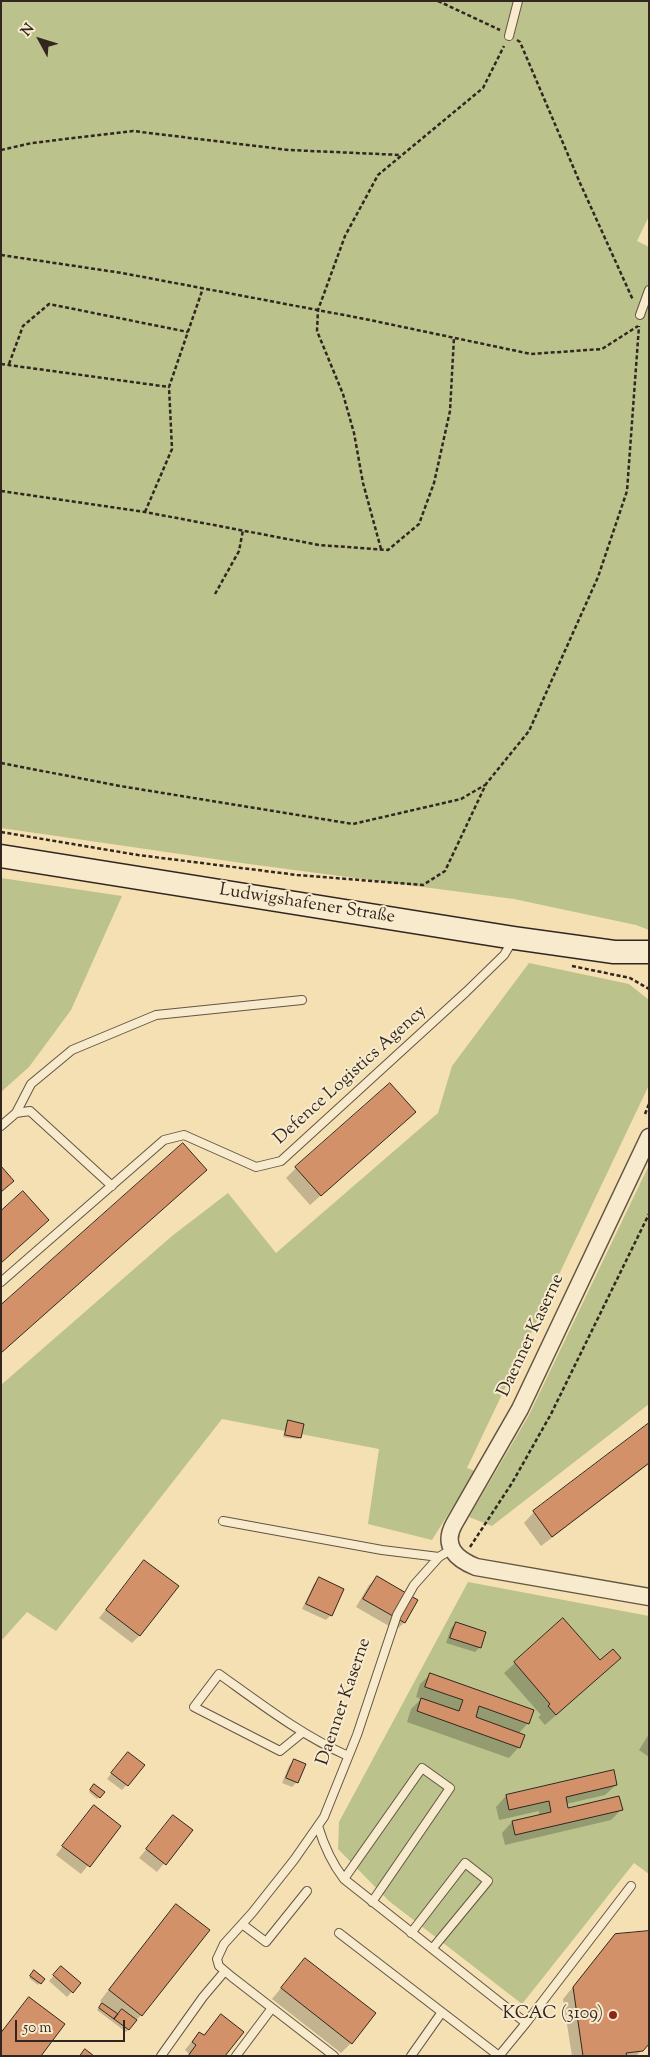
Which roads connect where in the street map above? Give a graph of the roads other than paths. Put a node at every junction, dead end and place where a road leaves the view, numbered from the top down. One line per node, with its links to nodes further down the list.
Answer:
1 (518, 1): 2 (lane)
2 (509, 36)
3 (649, 290): 4 (lane)
4 (640, 315)
5 (1, 856): 6 (street, Ludwigshafener Straße)
6 (514, 938): 7 (street, Ludwigshafener Straße); 14 (lane, Defence Logistics Agency)
7 (614, 952): 8 (street, Ludwigshafener Straße); 9 (street, Ludwigshafener Straße)
8 (649, 952)
9 (649, 962)
10 (302, 1000): 11 (lane)
11 (16, 1113): 12 (lane); 14 (lane)
12 (1, 1126)
13 (649, 1137): 17 (street, Daenner Kaserne)
14 (112, 1186): 15 (lane, Defence Logistics Agency)
15 (1, 1282)
16 (223, 1521): 17 (lane)
17 (445, 1553): 18 (street); 20 (lane, Daenner Kaserne)
18 (649, 1597)
19 (302, 1733): 19 (lane); 20 (lane)
20 (348, 1756): 21 (lane, Daenner Kaserne)
21 (318, 1826): 22 (lane); 26 (lane, Daenner Kaserne)
22 (344, 1879): 25 (lane); 25 (lane)
23 (631, 1886): 33 (lane)
24 (306, 1891): 26 (lane)
25 (372, 1902): 28 (lane)
26 (242, 1924): 30 (lane, Daenner Kaserne)
27 (339, 1933): 32 (lane)
28 (411, 1933): 29 (lane); 29 (lane)
29 (432, 1949): 33 (lane)
30 (225, 1971): 31 (lane); 34 (lane)
31 (272, 2008): 35 (lane); 36 (lane)
32 (442, 2012): 33 (lane); 37 (lane)
33 (526, 2023)
34 (161, 2056)
35 (236, 2056)
36 (334, 2056)
37 (411, 2056)

